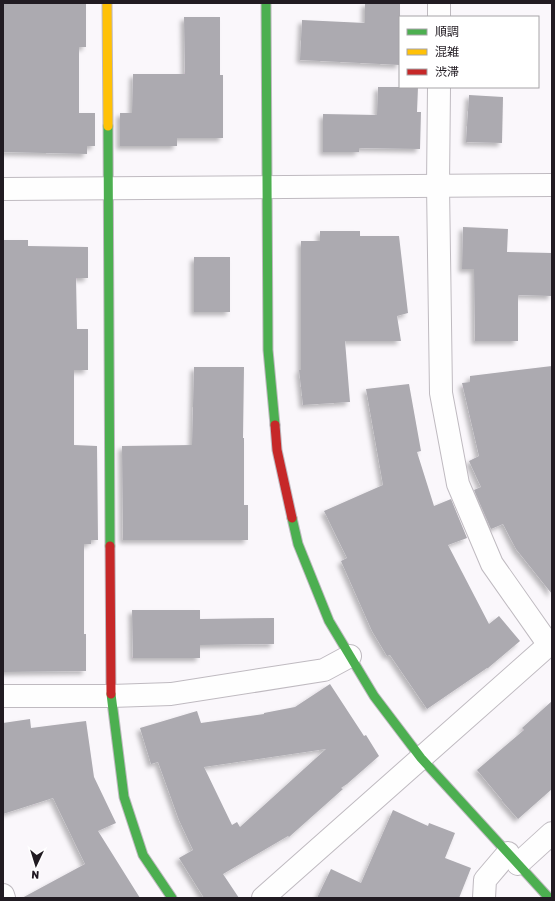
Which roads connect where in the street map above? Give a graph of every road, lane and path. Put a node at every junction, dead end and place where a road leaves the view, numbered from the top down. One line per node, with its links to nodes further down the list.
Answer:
1 (107, 3): 9 (street)
2 (266, 3): 8 (street)
3 (439, 3): 4 (street)
4 (439, 16)
5 (439, 88): 6 (street)
6 (438, 185): 7 (street); 8 (street); 11 (street)
7 (552, 185)
8 (267, 187): 9 (street); 12 (street)
9 (108, 188): 10 (street); 14 (street)
10 (3, 189)
11 (550, 644): 15 (street)
12 (350, 656): 14 (street); 15 (street)
13 (3, 696): 14 (street)
14 (111, 696): 20 (street)
15 (421, 758): 17 (street); 21 (street)
16 (552, 833): 17 (street)
17 (513, 858): 22 (street); 23 (street)
18 (3, 895): 19 (street)
19 (4, 898)
20 (172, 898)
21 (263, 898)
22 (484, 898)
23 (549, 898)

